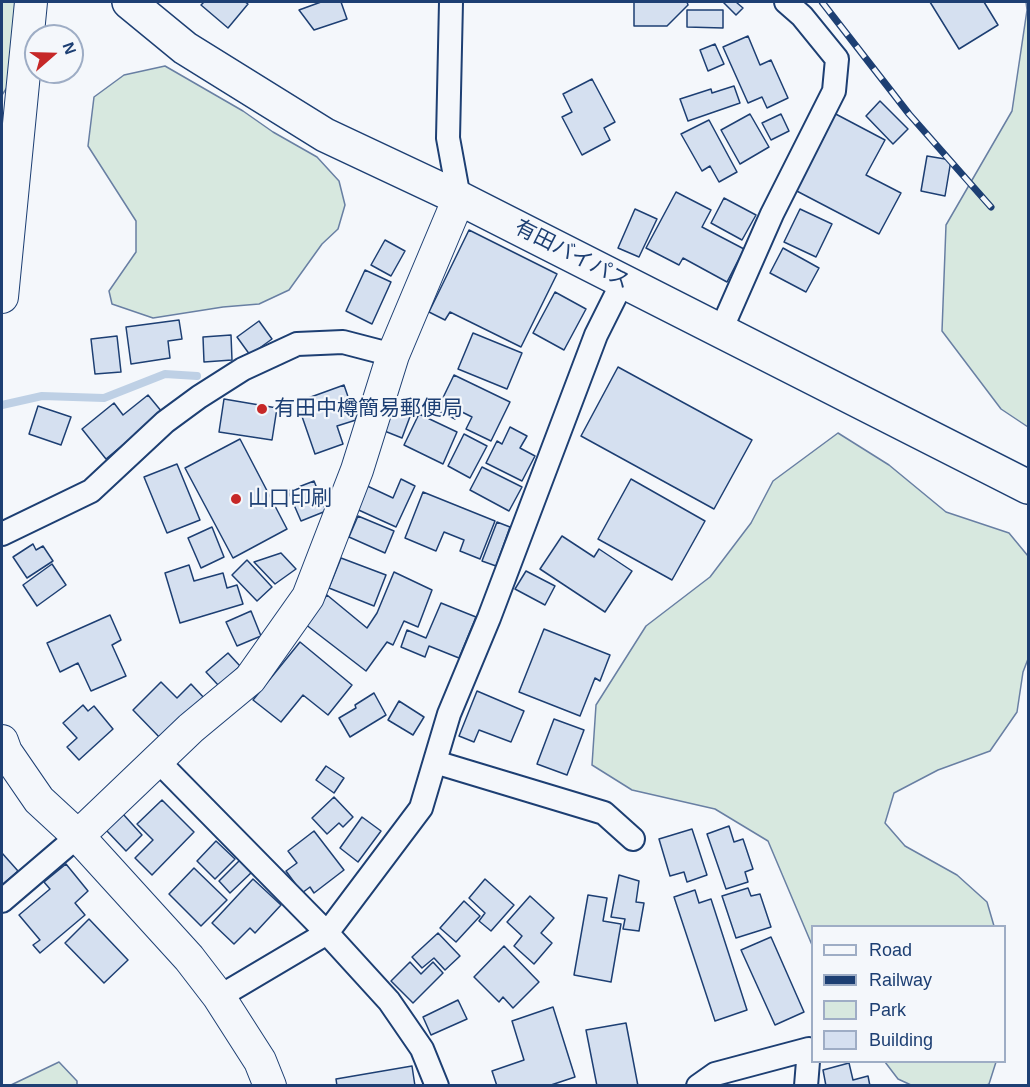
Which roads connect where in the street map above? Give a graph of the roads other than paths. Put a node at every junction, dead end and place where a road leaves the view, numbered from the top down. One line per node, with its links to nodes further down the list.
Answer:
1 (31, 2): 7 (main road)
2 (129, 2): 5 (highway, 有田バイパス)
3 (451, 2): 5 (street)
4 (786, 2): 8 (street)
5 (459, 198): 6 (highway, 有田バイパス); 9 (main road)
6 (623, 281): 8 (highway, 有田バイパス); 14 (street)
7 (2, 297)
8 (721, 330): 10 (highway, 有田バイパス)
9 (393, 355): 11 (street); 13 (main road)
10 (1029, 487)
11 (2, 534)
12 (2, 741): 15 (main road)
13 (158, 761): 15 (main road); 18 (street)
14 (435, 762): 16 (street); 18 (street)
15 (78, 836): 17 (street); 19 (main road)
16 (633, 839)
17 (2, 901)
18 (327, 933): 19 (street); 21 (street)
19 (219, 997): 20 (main road)
20 (270, 1086)
21 (437, 1086)
22 (698, 1086): 23 (street)
23 (806, 1086)

